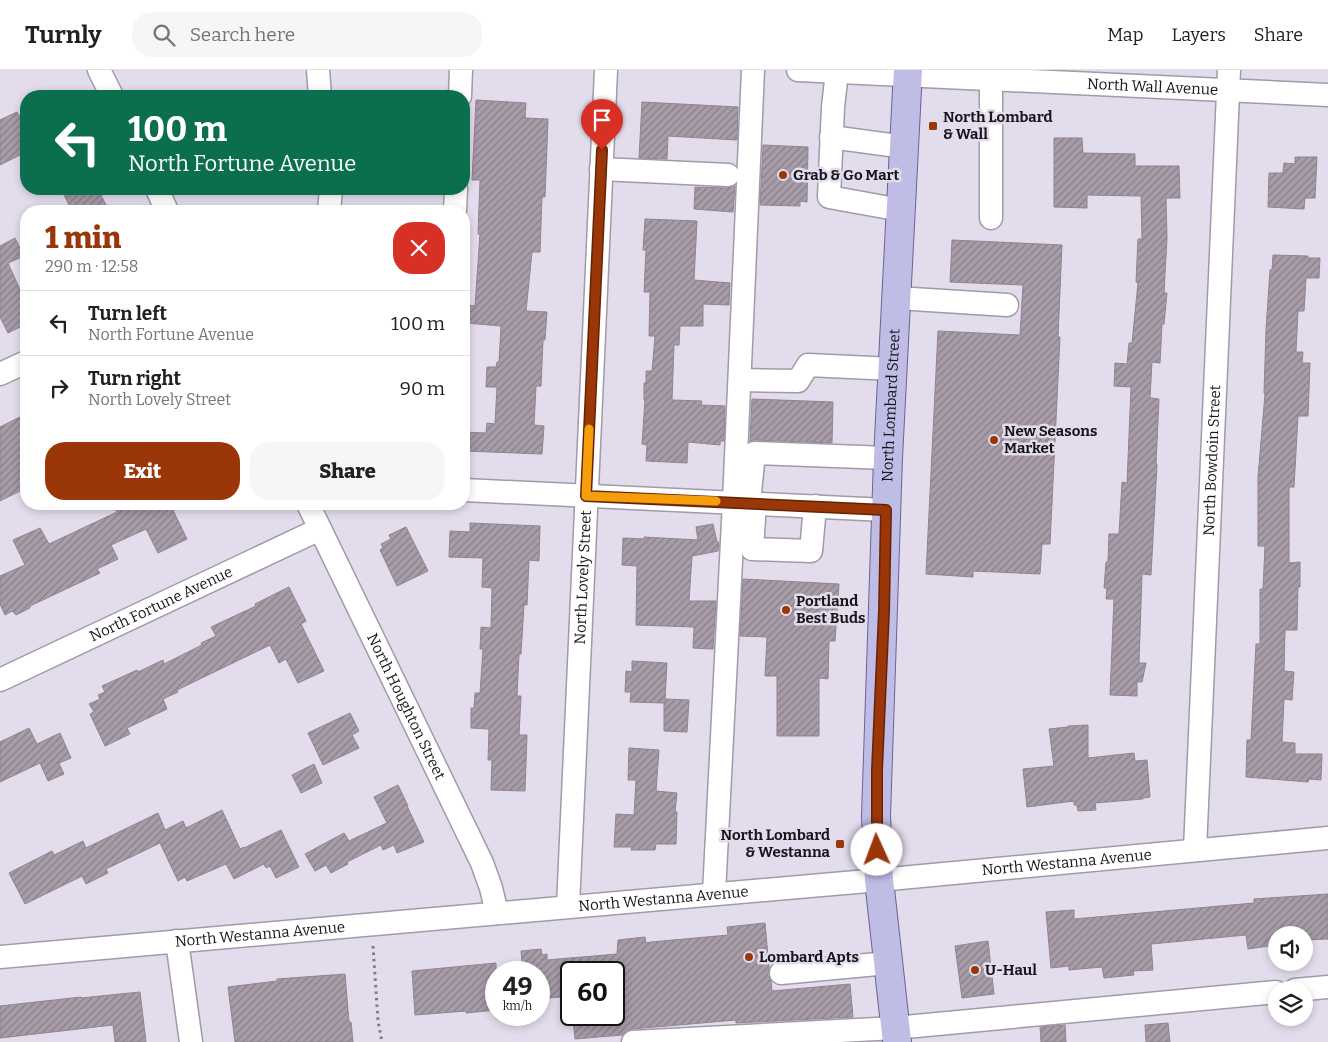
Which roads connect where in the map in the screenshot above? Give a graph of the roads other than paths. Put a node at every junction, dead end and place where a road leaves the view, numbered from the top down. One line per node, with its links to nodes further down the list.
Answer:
1 (99, 70): 11 (street)
2 (318, 70): 12 (street)
3 (461, 70): 13 (street)
4 (606, 70): 17 (street, North Lovely Street)
5 (753, 70): 26 (street)
6 (798, 70): 7 (street, North Wall Avenue)
7 (837, 72): 8 (street, North Wall Avenue); 15 (street)
8 (908, 73): 9 (street, North Wall Avenue); 16 (main road, North Lombard Street)
9 (991, 80): 10 (street, North Wall Avenue); 20 (street)
10 (1229, 80): 14 (street, North Wall Avenue); 37 (street, North Bowdoin Street)
11 (109, 90)
12 (320, 90)
13 (460, 90)
14 (1328, 95)
15 (831, 137): 16 (street); 19 (street)
16 (905, 146): 19 (main road, North Lombard Street)
17 (601, 169): 18 (street); 29 (street, North Lovely Street)
18 (728, 175)
19 (902, 210): 21 (main road, North Lombard Street)
20 (991, 218)
21 (897, 298): 22 (street); 24 (main road, North Lombard Street)
22 (1007, 305)
23 (20, 365): 25 (street)
24 (893, 370): 26 (street); 27 (main road, North Lombard Street)
25 (0, 374)
26 (740, 380): 30 (street)
27 (888, 458): 30 (street); 33 (main road, North Lombard Street)
28 (470, 490): 29 (street)
29 (586, 496): 30 (street); 40 (street, North Lovely Street)
30 (746, 503): 31 (street); 31 (street); 39 (street)
31 (815, 506): 33 (street)
32 (311, 510): 34 (street, North Houghton Street)
33 (886, 510): 38 (main road, North Lombard Street)
34 (320, 529): 35 (street, North Fortune Avenue); 41 (street, North Houghton Street)
35 (0, 680)
36 (1328, 838): 37 (street, North Westanna Avenue)
37 (1195, 850): 38 (street, North Westanna Avenue)
38 (879, 880): 39 (street, North Westanna Avenue); 44 (main road, North Lombard Street)
39 (714, 894): 40 (street, North Westanna Avenue)
40 (568, 906): 41 (street, North Westanna Avenue)
41 (497, 912): 42 (street, North Westanna Avenue)
42 (177, 941): 43 (street, North Westanna Avenue); 50 (street)
43 (0, 957)
44 (888, 963): 45 (street); 49 (main road, North Lombard Street)
45 (781, 973)
46 (1328, 987): 47 (street)
47 (1313, 988)
48 (1268, 993): 49 (street)
49 (896, 1035): 51 (street)
50 (191, 1042)
51 (633, 1042)

